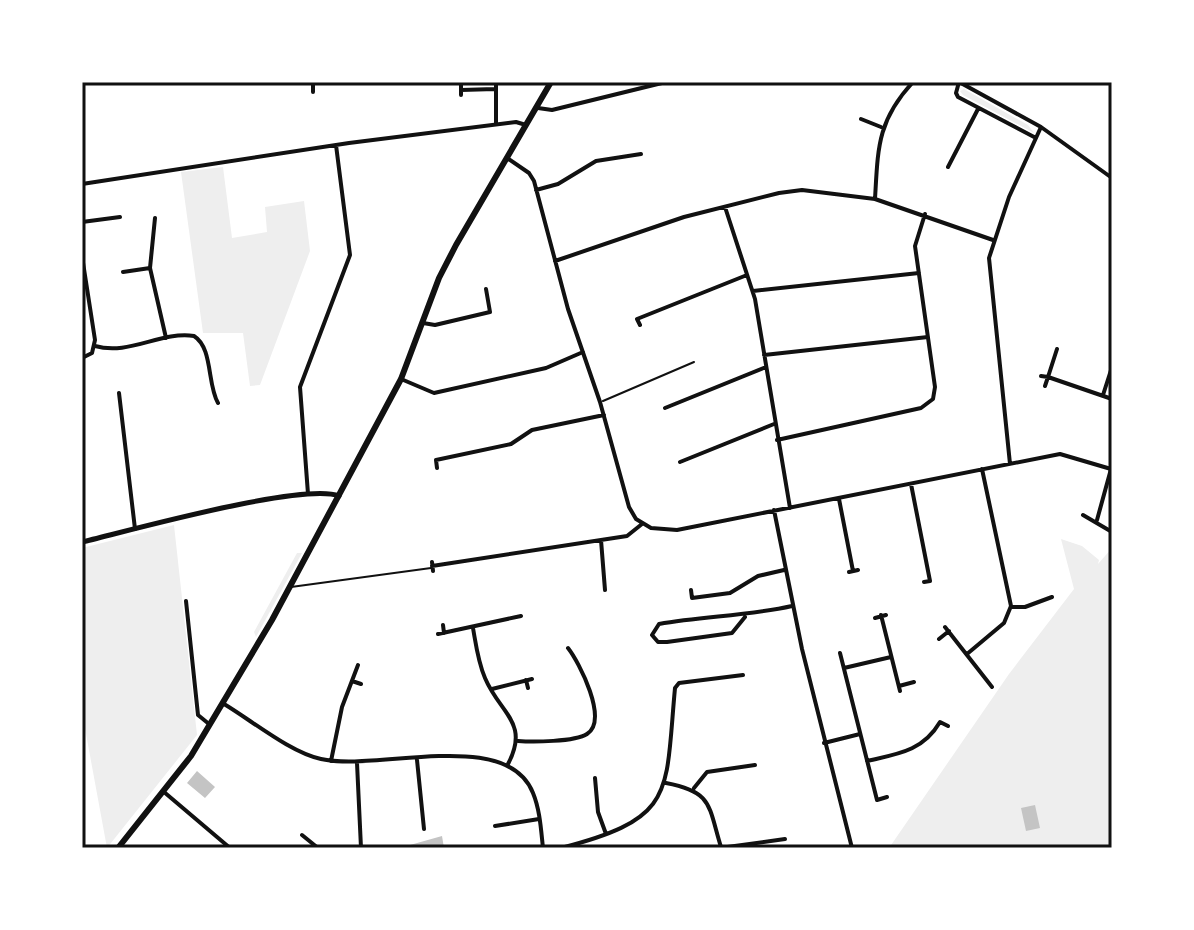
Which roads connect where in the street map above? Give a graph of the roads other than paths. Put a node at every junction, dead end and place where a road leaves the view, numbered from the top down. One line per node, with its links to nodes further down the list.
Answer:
1 (312, 82): 2 (street); 13 (street)
2 (322, 82)
3 (461, 82): 11 (street)
4 (496, 82): 11 (street)
5 (551, 82): 14 (highway)
6 (637, 82): 12 (street)
7 (666, 82): 12 (street)
8 (913, 82): 19 (street)
9 (959, 82): 10 (street); 15 (street)
10 (970, 85): 20 (street)
11 (495, 89): 17 (street)
12 (639, 89): 14 (street)
13 (313, 92)
14 (538, 108): 18 (highway)
15 (979, 108): 21 (street); 25 (street)
16 (861, 119): 19 (street)
17 (496, 124): 18 (street); 22 (street)
18 (528, 126): 24 (highway)
19 (881, 127): 29 (street)
20 (1041, 127): 21 (street); 26 (street)
21 (1036, 138): 35 (street)
22 (336, 145): 27 (street); 76 (street)
23 (641, 154): 28 (street)
24 (507, 158): 28 (street); 46 (highway)
25 (948, 167)
26 (1111, 177)
27 (82, 184)
28 (536, 190): 37 (street)
29 (875, 199): 30 (street); 31 (street)
30 (725, 207): 37 (street); 41 (street)
31 (925, 214): 35 (street); 40 (street)
32 (120, 217): 34 (street)
33 (155, 218): 38 (street)
34 (82, 222)
35 (993, 240): 71 (street)
36 (82, 256): 50 (street)
37 (555, 261): 52 (street)
38 (150, 268): 39 (street); 49 (street)
39 (123, 272)
40 (919, 273): 43 (street); 48 (street)
41 (748, 275): 43 (street); 45 (street)
42 (486, 289): 46 (street)
43 (753, 291): 53 (street)
44 (634, 313): 45 (street)
45 (637, 319): 47 (street)
46 (423, 323): 59 (highway)
47 (640, 325)
48 (928, 337): 53 (street); 69 (street)
49 (166, 338): 50 (street); 65 (street)
50 (95, 346): 54 (street)
51 (1057, 349): 58 (street)
52 (583, 352): 59 (street); 64 (street)
53 (764, 355): 56 (street)
54 (82, 358)
55 (694, 362): 64 (lane)
56 (766, 367): 66 (street); 68 (street)
57 (1112, 367): 62 (street)
58 (1045, 377): 60 (street); 62 (street)
59 (401, 379): 77 (highway)
60 (1045, 386)
61 (119, 393): 84 (street)
62 (1103, 395): 63 (street)
63 (1112, 399)
64 (600, 402): 67 (street)
65 (218, 403)
66 (665, 408)
67 (604, 415): 72 (street); 83 (street)
68 (774, 424): 69 (street); 70 (street)
69 (777, 440): 79 (street)
70 (680, 462)
71 (1010, 464): 73 (street); 74 (street)
72 (437, 468)
73 (982, 469): 75 (street); 98 (street)
74 (1112, 469): 82 (street)
75 (911, 483): 78 (street); 91 (street)
76 (308, 494): 77 (street); 84 (street)
77 (340, 497): 92 (highway)
78 (839, 498): 79 (street); 90 (street)
79 (790, 508): 80 (street)
80 (774, 510): 83 (street); 89 (street)
81 (1083, 515): 82 (street)
82 (1097, 520): 85 (street)
83 (642, 524): 86 (street)
84 (135, 529): 87 (street)
85 (1112, 532)
86 (601, 540): 88 (street); 93 (street)
87 (82, 542)
88 (432, 566): 92 (lane)
89 (784, 570): 94 (street); 97 (street)
90 (853, 571)
91 (930, 581)
92 (290, 587): 118 (highway)
93 (605, 590)
94 (691, 590)
95 (1052, 597): 98 (street)
96 (186, 601): 119 (street)
97 (792, 606): 100 (street); 123 (street)
98 (1011, 607): 107 (street)
99 (881, 616): 108 (street)
100 (745, 617): 100 (street)
101 (516, 624): 103 (street)
102 (443, 625): 103 (street)
103 (473, 628): 117 (street)
104 (939, 639): 107 (street)
105 (568, 648): 122 (street)
106 (840, 653): 110 (street)
107 (967, 654): 115 (street)
108 (891, 657): 110 (street); 113 (street)
109 (358, 665): 112 (street)
110 (844, 668): 121 (street)
111 (743, 675): 131 (street)
112 (352, 681): 114 (street); 125 (street)
113 (914, 682)
114 (361, 684)
115 (992, 687)
116 (528, 688): 117 (street)
117 (491, 690): 122 (street)
118 (224, 704): 119 (highway); 125 (street)
119 (211, 725): 133 (highway)
120 (948, 726): 126 (street)
121 (860, 734): 123 (street); 126 (street)
122 (518, 741): 128 (street)
123 (824, 743): 148 (street)
124 (417, 759): 127 (street); 128 (street); 137 (street)
125 (331, 761): 127 (street)
126 (867, 761): 134 (street)
127 (357, 763): 144 (street)
128 (508, 764): 135 (street)
129 (755, 765): 132 (street)
130 (595, 778): 138 (street)
131 (666, 783): 132 (street); 138 (street)
132 (694, 788): 147 (street)
133 (164, 792): 141 (highway); 142 (street)
134 (887, 797)
135 (539, 819): 136 (street); 145 (street)
136 (495, 826)
137 (424, 829)
138 (606, 834): 146 (street)
139 (302, 835): 143 (street)
140 (785, 839): 147 (street)
141 (118, 848)
142 (230, 848)
143 (318, 848)
144 (361, 848)
145 (543, 848)
146 (561, 848)
147 (719, 848)
148 (852, 848)

